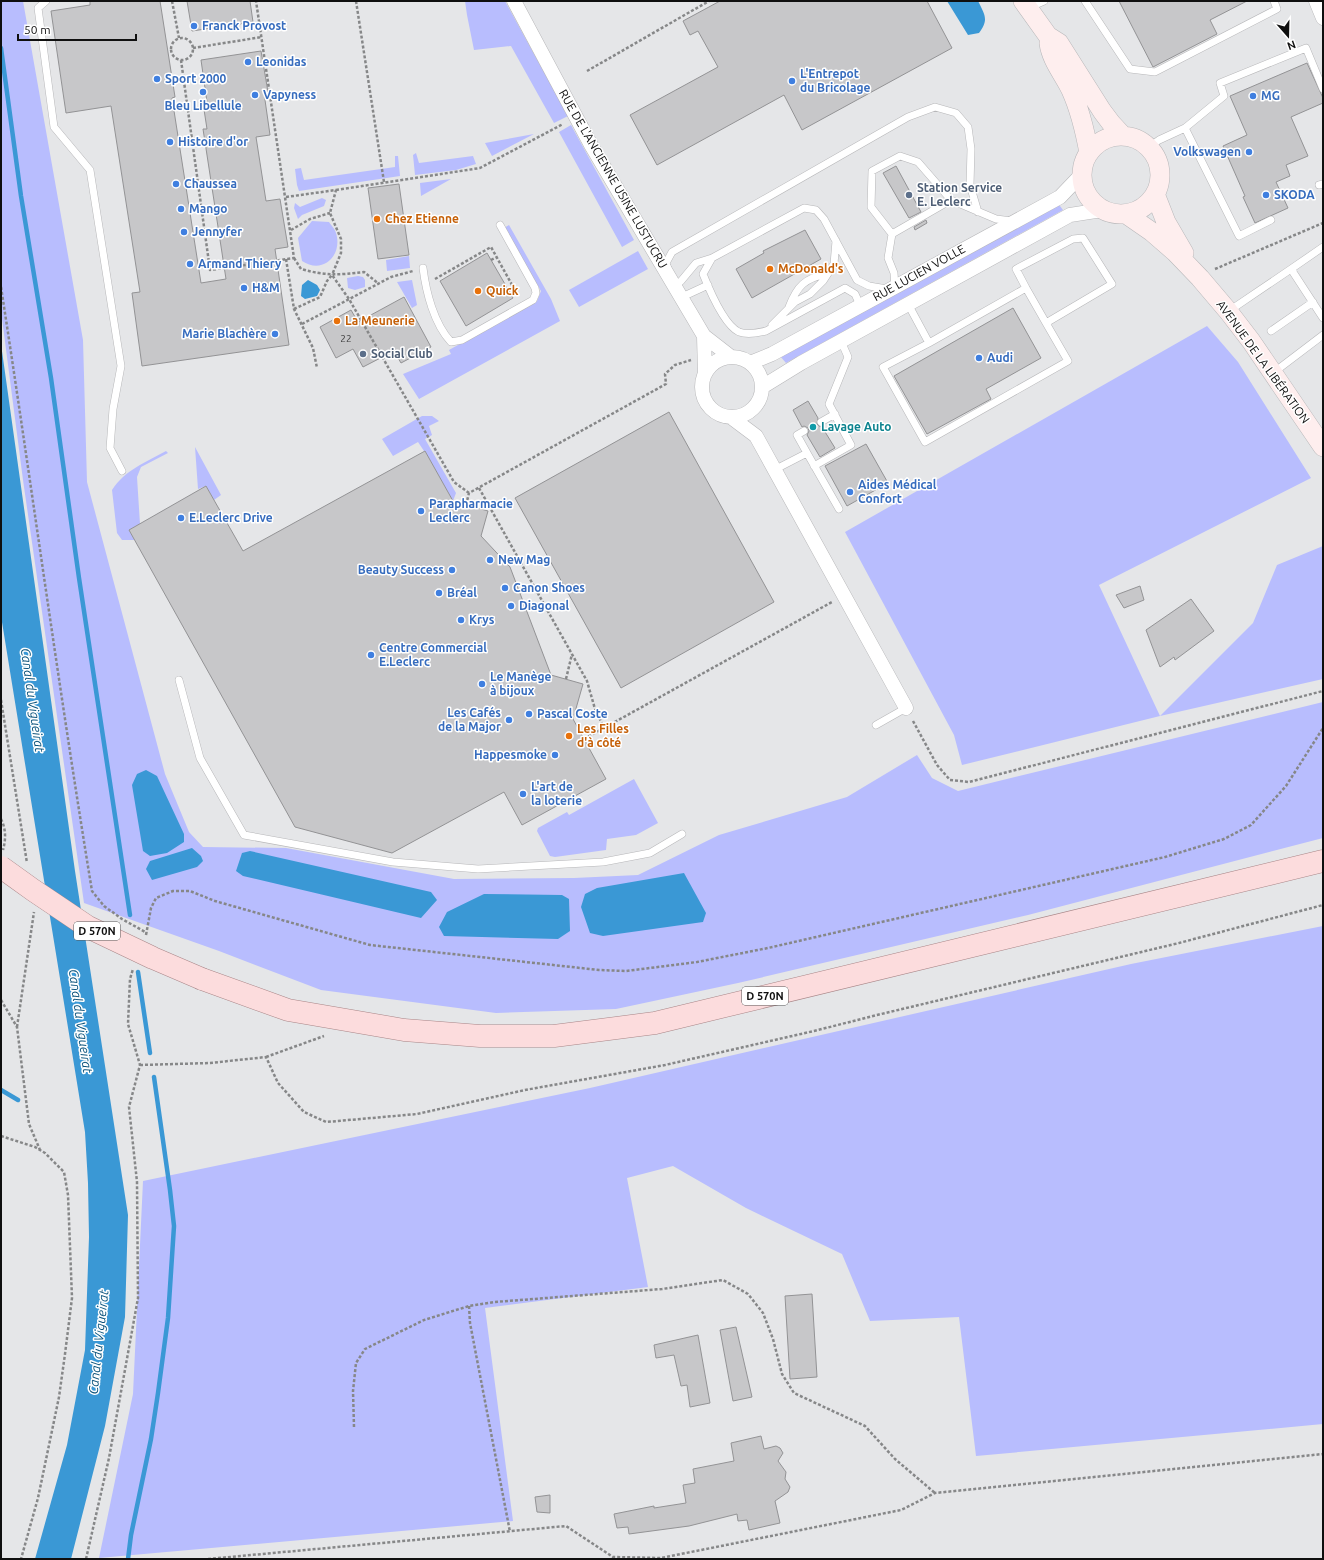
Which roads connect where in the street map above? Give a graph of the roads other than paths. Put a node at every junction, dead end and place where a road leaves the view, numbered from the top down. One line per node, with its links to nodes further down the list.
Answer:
1 (46, 1): 64 (lane)
2 (514, 1): 9 (street, RUE DE L'ANCIENNE USINE LUSTUCRU)
3 (519, 1): 9 (street, RUE DE L'ANCIENNE USINE LUSTUCRU)
4 (1085, 1): 5 (lane)
5 (1274, 1)
6 (1316, 1): 8 (street)
7 (1031, 3): 10 (main road)
8 (1323, 18)
9 (525, 21): 34 (street, RUE DE L'ANCIENNE USINE LUSTUCRU)
10 (1048, 36): 13 (main road); 15 (main road)
11 (1323, 89): 12 (lane)
12 (1185, 128): 14 (lane); 22 (lane)
13 (1123, 136): 14 (main road); 15 (main road)
14 (1149, 147): 17 (main road)
15 (1089, 153): 16 (main road)
16 (1082, 174): 19 (main road); 23 (street, RUE LUCIEN VOLLE)
17 (1155, 194): 21 (main road); 32 (main road, AVENUE DE LA LIBÉRATION)
18 (950, 200): 20 (lane); 25 (lane); 25 (lane)
19 (1102, 210): 21 (main road); 38 (street)
20 (978, 212): 23 (lane); 34 (lane)
21 (1126, 214): 32 (main road, AVENUE DE LA LIBÉRATION)
22 (1270, 220)
23 (1016, 221): 35 (street, RUE LUCIEN VOLLE)
24 (500, 225): 29 (lane)
25 (892, 234): 35 (lane)
26 (836, 241): 28 (lane); 31 (lane); 35 (lane)
27 (1323, 247): 30 (lane)
28 (712, 258): 33 (lane); 34 (lane)
29 (423, 268)
30 (1291, 269): 37 (lane); 41 (lane)
31 (827, 274): 40 (lane); 40 (lane)
32 (1200, 278): 41 (main road, AVENUE DE LA LIBÉRATION)
33 (708, 285): 34 (lane); 44 (lane)
34 (676, 286): 47 (street, RUE DE L'ANCIENNE USINE LUSTUCRU)
35 (892, 288): 39 (street, RUE LUCIEN VOLLE)
36 (1026, 288): 43 (lane); 43 (lane); 49 (lane)
37 (1313, 302): 42 (lane); 45 (lane)
38 (908, 304): 48 (street); 49 (lane)
39 (860, 305): 44 (lane); 51 (street, RUE LUCIEN VOLLE)
40 (788, 309): 44 (lane)
41 (1228, 311): 53 (main road, AVENUE DE LA LIBÉRATION)
42 (1323, 318)
43 (1046, 323): 49 (lane)
44 (766, 331)
45 (1271, 331)
46 (1323, 335): 53 (lane)
47 (704, 336): 50 (street, RUE DE L'ANCIENNE USINE LUSTUCRU); 52 (street, RUE DE L'ANCIENNE USINE LUSTUCRU)
48 (842, 341): 54 (street); 56 (lane)
49 (929, 342)
50 (731, 357): 51 (street); 52 (street)
51 (750, 363): 54 (street)
52 (705, 373): 57 (street)
53 (1273, 373): 61 (main road, AVENUE DE LA LIBÉRATION)
54 (762, 387): 55 (street)
55 (756, 405): 57 (street); 60 (street)
56 (834, 414): 58 (lane); 63 (lane)
57 (732, 418): 60 (street)
58 (820, 422)
59 (804, 431): 62 (lane)
60 (756, 436): 65 (street)
61 (1323, 447)
62 (807, 453): 63 (lane); 65 (lane)
63 (814, 466): 66 (lane)
64 (122, 470)
65 (774, 470): 68 (street)
66 (839, 509)
67 (179, 680): 70 (lane)
68 (906, 708): 69 (lane)
69 (876, 725)
70 (682, 834)
71 (1323, 861): 72 (main road, D 570N, bridge)
72 (1, 867)

